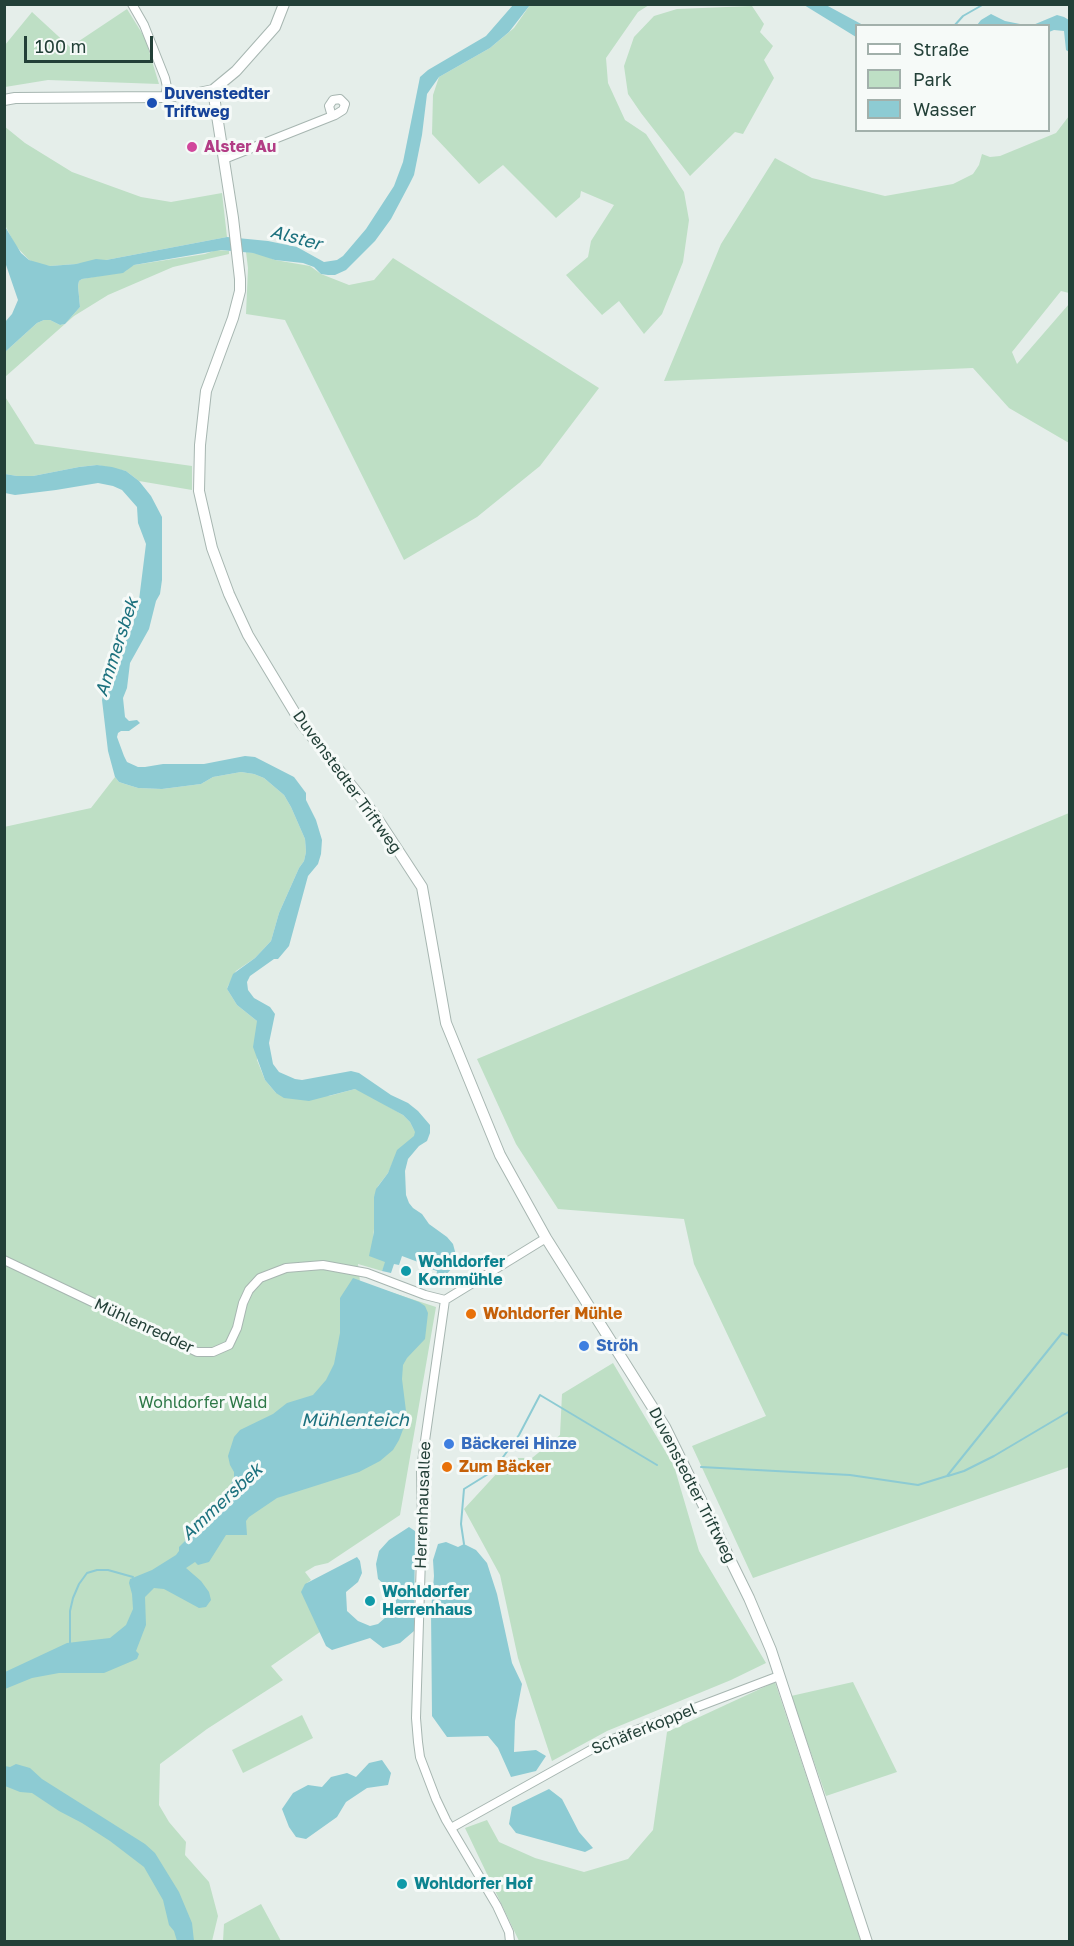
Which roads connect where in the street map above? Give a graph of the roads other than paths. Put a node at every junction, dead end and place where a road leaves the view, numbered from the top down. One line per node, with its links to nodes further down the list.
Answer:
1 (132, 4): 4 (street)
2 (284, 4): 3 (street)
3 (213, 90): 4 (street); 7 (street, Duvenstedter Triftweg)
4 (165, 97): 5 (street)
5 (4, 100)
6 (335, 115): 7 (street)
7 (224, 159): 8 (street, Duvenstedter Triftweg)
8 (546, 1238): 10 (street); 11 (street, Duvenstedter Triftweg)
9 (4, 1260): 10 (street, Mühlenredder)
10 (445, 1300): 12 (street, Herrenhausallee)
11 (779, 1676): 12 (street, Schäferkoppel); 14 (street, Duvenstedter Triftweg)
12 (451, 1828): 13 (street, Herrenhausallee)
13 (510, 1941)
14 (867, 1941)

